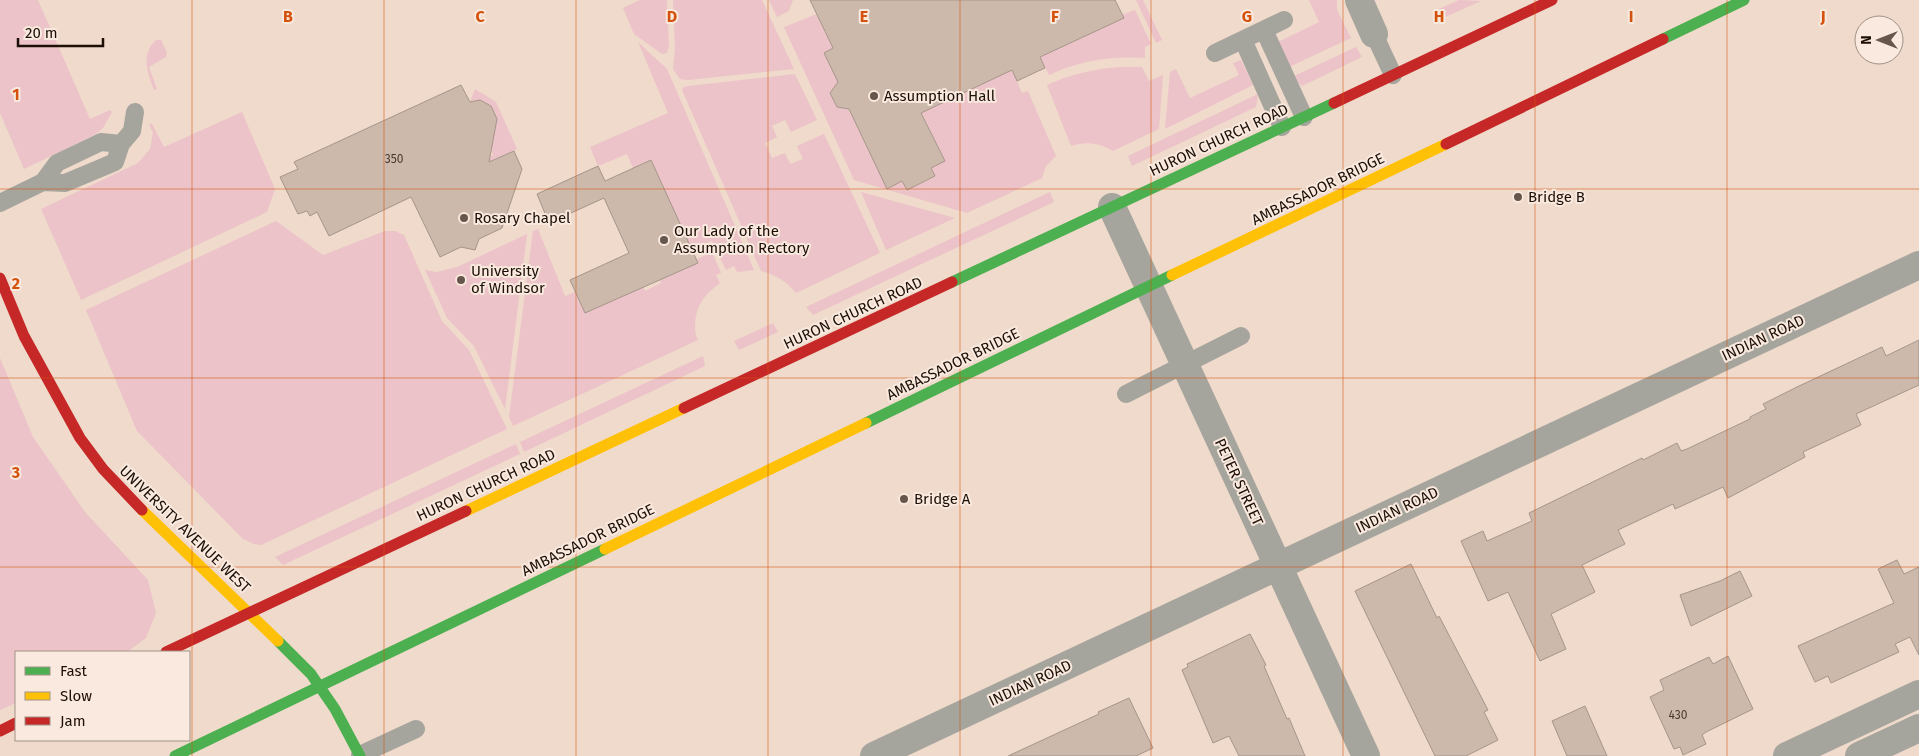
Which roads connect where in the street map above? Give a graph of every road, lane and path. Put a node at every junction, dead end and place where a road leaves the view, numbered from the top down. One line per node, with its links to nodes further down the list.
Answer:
1 (1359, 0): 6 (street)
2 (1552, 0): 9 (main road, HURON CHURCH ROAD)
3 (1744, 0): 30 (main road, AMBASSADOR BRIDGE)
4 (1284, 20): 5 (lane)
5 (1264, 30): 7 (lane); 11 (lane)
6 (1374, 34): 9 (lane)
7 (1243, 40): 8 (lane); 12 (lane)
8 (1214, 53)
9 (1393, 75): 11 (main road, HURON CHURCH ROAD)
10 (135, 112): 13 (lane)
11 (1304, 117): 12 (main road, HURON CHURCH ROAD)
12 (1282, 127): 14 (main road, HURON CHURCH ROAD)
13 (0, 203)
14 (1112, 207): 18 (street, PETER STREET); 21 (main road, HURON CHURCH ROAD)
15 (1919, 265): 20 (street, INDIAN ROAD)
16 (0, 278): 21 (main road, UNIVERSITY AVENUE WEST)
17 (1241, 336): 18 (lane)
18 (1185, 364): 19 (lane); 20 (street, PETER STREET)
19 (1126, 394)
20 (1278, 566): 32 (street, INDIAN ROAD); 33 (street, PETER STREET)
21 (250, 614): 22 (main road, HURON CHURCH ROAD); 31 (main road, UNIVERSITY AVENUE WEST)
22 (168, 651)
23 (1919, 694): 24 (street)
24 (1870, 717): 29 (lane); 34 (street)
25 (15, 724): 28 (main road)
26 (1919, 728): 29 (street)
27 (416, 729): 31 (lane)
28 (0, 731)
29 (1884, 744): 35 (street)
30 (176, 756)
31 (360, 756)
32 (874, 756)
33 (1366, 756)
34 (1788, 756)
35 (1859, 756)

